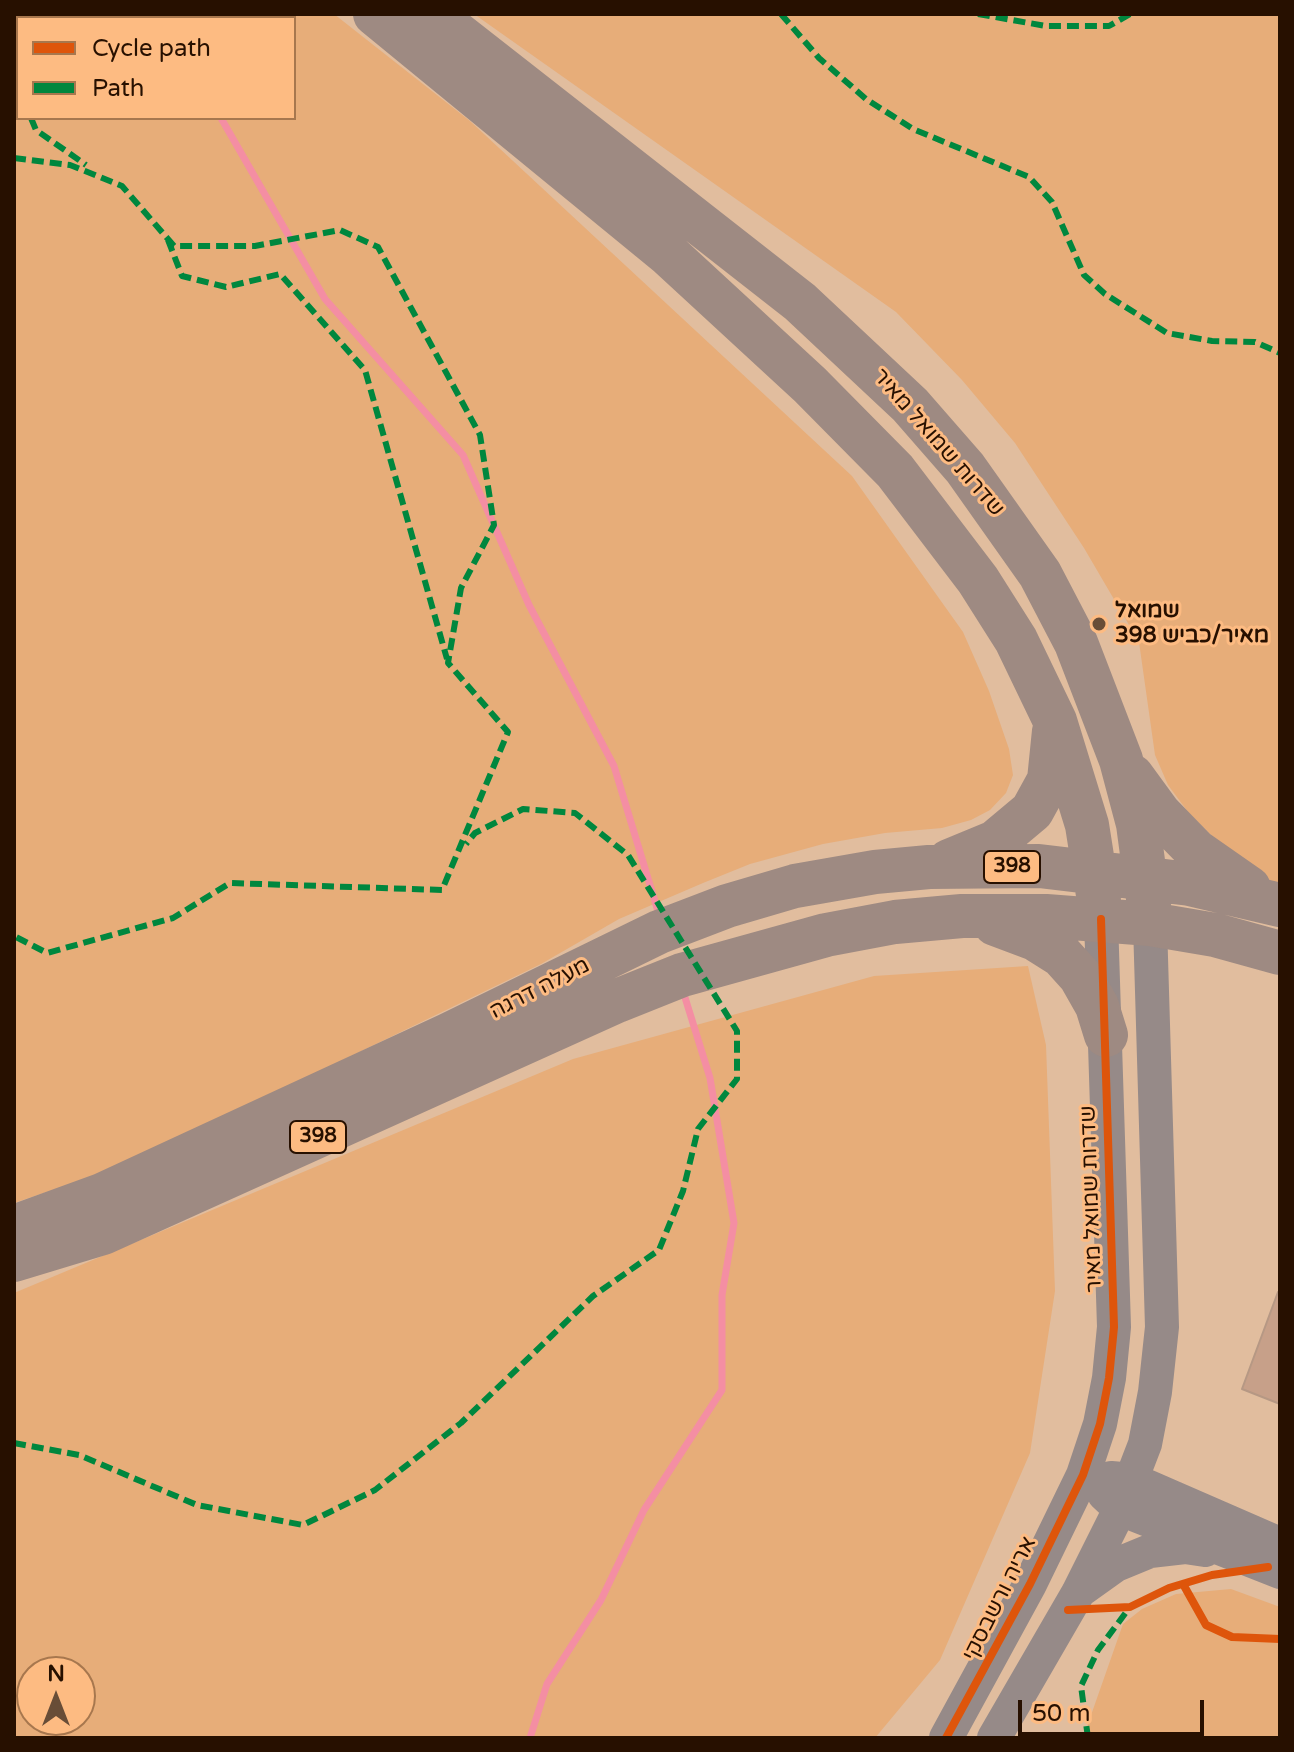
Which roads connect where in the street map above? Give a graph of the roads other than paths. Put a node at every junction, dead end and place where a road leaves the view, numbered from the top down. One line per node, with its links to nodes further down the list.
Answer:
1 (375, 14): 3 (main road, שדרות שמואל מאיר)
2 (432, 14): 4 (main road, שדרות שמואל מאיר)
3 (1055, 721): 5 (main road); 6 (main road, שדרות שמואל מאיר)
4 (1121, 760): 7 (main road, שדרות שמואל מאיר); 8 (main road)
5 (929, 867): 6 (main road, מעלה דרגה / 398); 14 (main road, מעלה דרגה / 398)
6 (1096, 872): 7 (main road, 398); 10 (main road, שדרות שמואל מאיר)
7 (1146, 877): 8 (main road, 398); 11 (main road, שדרות שמואל מאיר)
8 (1276, 904)
9 (962, 916): 10 (main road, מעלה דרגה / 398); 13 (main road); 15 (main road, מעלה דרגה / 398)
10 (1101, 919): 11 (main road, 398); 13 (street, שדרות שמואל מאיר)
11 (1150, 924): 12 (main road, 398); 17 (street, שדרות שמואל מאיר)
12 (1280, 953)
13 (1106, 1035): 16 (street, שדרות שמואל מאיר)
14 (14, 1227)
15 (14, 1260)
16 (1083, 1475): 17 (street); 22 (street, אריה ורשבסקי)
17 (1126, 1494): 18 (street); 19 (street); 21 (street)
18 (1280, 1544)
19 (1229, 1553): 20 (street); 21 (street)
20 (1280, 1572)
21 (1078, 1593): 23 (street)
22 (946, 1738)
23 (994, 1738)

